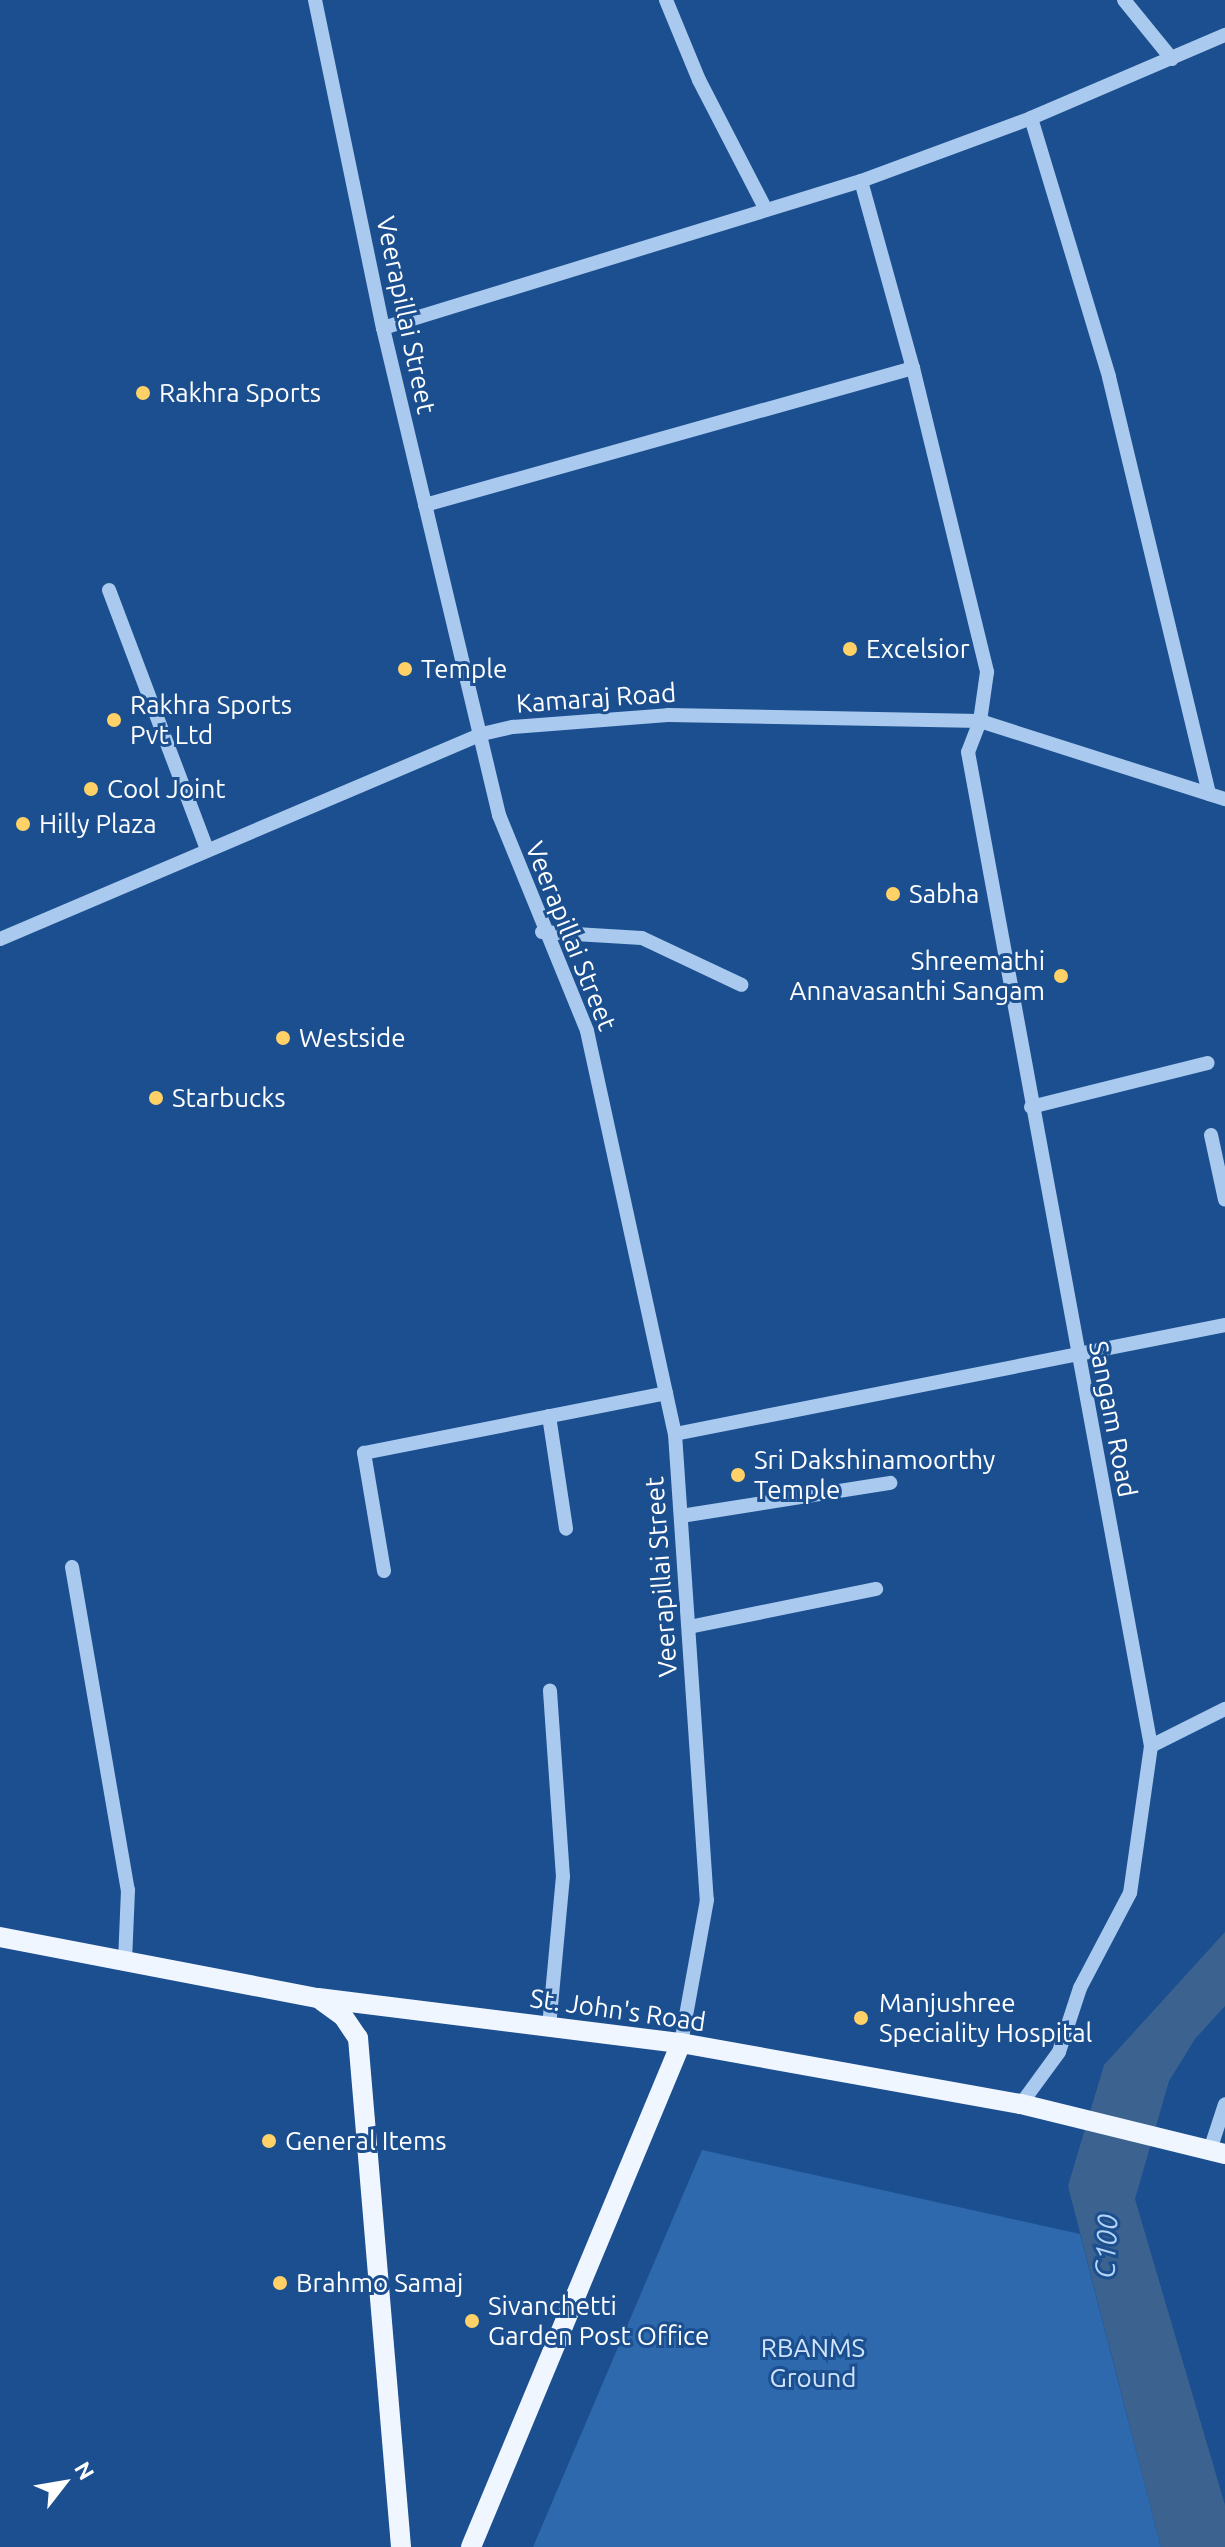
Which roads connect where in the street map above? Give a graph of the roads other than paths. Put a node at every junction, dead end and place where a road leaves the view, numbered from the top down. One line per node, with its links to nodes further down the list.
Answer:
1 (315, 0): 9 (street, Veerapillai Street)
2 (666, 0): 8 (street)
3 (1124, 0): 5 (street)
4 (1224, 40): 5 (street)
5 (1172, 59): 6 (street)
6 (1031, 118): 7 (street); 15 (street)
7 (861, 181): 8 (street); 10 (street, Sangam Road)
8 (766, 210): 9 (street)
9 (383, 328): 11 (street, Veerapillai Street)
10 (913, 368): 11 (street); 13 (street, Sangam Road)
11 (425, 505): 14 (street, Veerapillai Street)
12 (109, 590): 17 (street)
13 (980, 721): 14 (street, Kamaraj Road); 15 (street, Kamaraj Road); 22 (street, Sangam Road)
14 (482, 734): 17 (street, Kamaraj Road); 18 (street, Veerapillai Street)
15 (1209, 794): 16 (street, Kamaraj Road)
16 (1225, 799)
17 (207, 850): 19 (street, Kamaraj Road)
18 (542, 932): 20 (street); 27 (street, Veerapillai Street)
19 (0, 939)
20 (742, 985)
21 (1208, 1063): 22 (street)
22 (1031, 1107): 26 (street, Sangam Road)
23 (1211, 1135): 24 (street)
24 (1225, 1200)
25 (1225, 1325): 26 (street)
26 (1077, 1354): 29 (street); 39 (street, Sangam Road)
27 (666, 1393): 28 (street); 29 (street, Veerapillai Street)
28 (549, 1416): 32 (street); 34 (street)
29 (675, 1434): 31 (street, Veerapillai Street)
30 (890, 1483): 31 (street)
31 (681, 1516): 36 (street, Veerapillai Street)
32 (566, 1529)
33 (72, 1567): 41 (street)
34 (384, 1571)
35 (876, 1589): 36 (street)
36 (689, 1627): 44 (street, Veerapillai Street)
37 (550, 1690): 43 (street)
38 (1225, 1709): 39 (street)
39 (1151, 1746): 45 (street, Sangam Road)
40 (0, 1937): 41 (main road, St. John's Road)
41 (125, 1961): 42 (main road, St. John's Road)
42 (318, 1998): 43 (main road, St. John's Road); 48 (main road)
43 (549, 2027): 44 (main road, St. John's Road)
44 (681, 2043): 45 (main road, St. John's Road); 49 (main road)
45 (1021, 2104): 47 (main road, St. John's Road)
46 (1225, 2104): 47 (street)
47 (1218, 2152)
48 (401, 2547)
49 (471, 2547)

